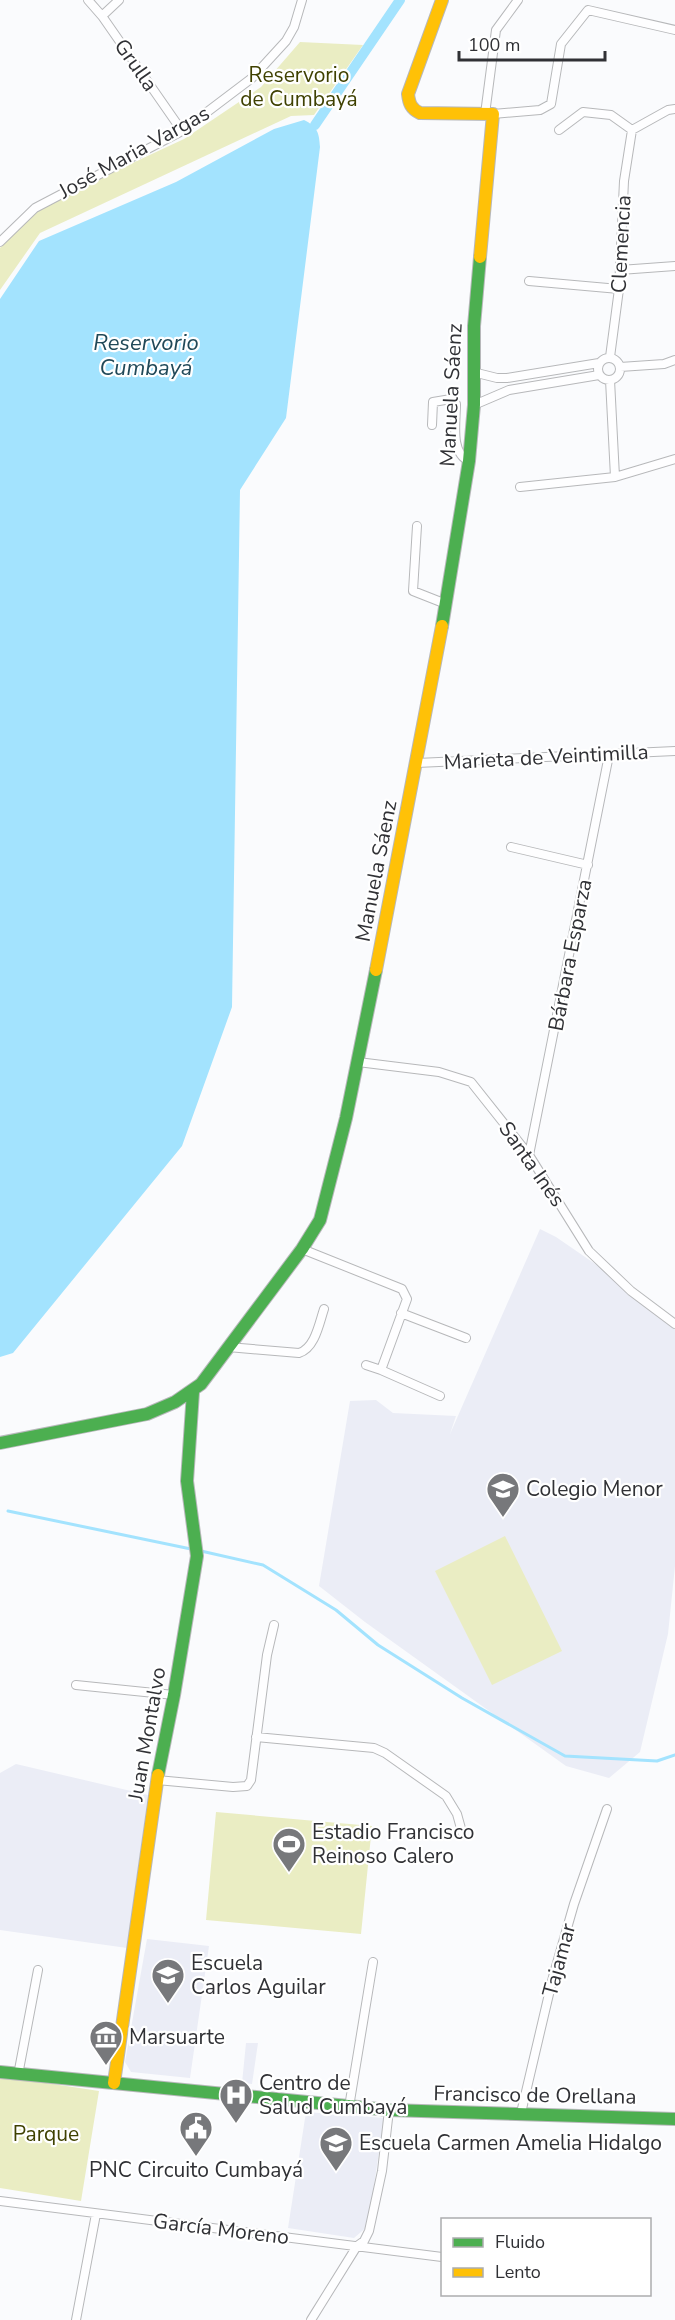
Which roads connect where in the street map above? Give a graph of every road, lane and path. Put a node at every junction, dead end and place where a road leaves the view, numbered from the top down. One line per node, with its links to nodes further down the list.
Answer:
1 (88, 0): 6 (street, Grulla)
2 (119, 0): 6 (street)
3 (302, 0): 12 (street, José Maria Vargas)
4 (442, 0): 9 (street)
5 (518, 0): 9 (street)
6 (102, 16): 12 (street, Grulla)
7 (675, 30): 9 (street)
8 (675, 109): 11 (street)
9 (488, 111): 22 (street, Manuela Sáenz)
10 (559, 130): 11 (street)
11 (632, 130): 15 (street, Clemencia)
12 (182, 131): 13 (street, José Maria Vargas)
13 (0, 242)
14 (675, 266): 15 (street)
15 (620, 270): 17 (street, Clemencia)
16 (529, 281): 17 (street)
17 (619, 289): 18 (street, Clemencia)
18 (610, 357): 20 (street); 21 (street)
19 (675, 360): 21 (street)
20 (599, 363): 22 (street); 23 (street)
21 (620, 367): 24 (street)
22 (473, 372): 25 (street, Manuela Sáenz)
23 (599, 375): 24 (street); 25 (street)
24 (610, 380): 29 (street)
25 (474, 405): 28 (street, Manuela Sáenz)
26 (432, 425): 28 (street)
27 (675, 459): 29 (street)
28 (469, 461): 32 (street, Manuela Sáenz)
29 (615, 477): 30 (street)
30 (520, 487)
31 (417, 526): 32 (street)
32 (446, 604): 35 (street, Manuela Sáenz)
33 (675, 751): 34 (street, Marieta de Veintimilla)
34 (609, 755): 35 (street, Marieta de Veintimilla); 37 (street, Bárbara Esparza)
35 (417, 763): 38 (street, Manuela Sáenz)
36 (512, 847): 37 (street)
37 (588, 865): 39 (street, Bárbara Esparza)
38 (358, 1062): 39 (street, Santa Inés); 40 (street, Manuela Sáenz)
39 (530, 1155): 43 (street, Santa Inés)
40 (302, 1249): 42 (street); 45 (street, Manuela Sáenz)
41 (324, 1309): 45 (street)
42 (401, 1313): 44 (street); 47 (street)
43 (675, 1324)
44 (466, 1338)
45 (228, 1347): 48 (street, Manuela Sáenz)
46 (366, 1365): 47 (street)
47 (381, 1370): 49 (street)
48 (193, 1392): 50 (street, Manuela Sáenz); 53 (street, Juan Montalvo)
49 (440, 1396)
50 (0, 1443)
51 (274, 1624): 54 (street)
52 (76, 1684): 53 (street)
53 (174, 1695): 55 (street, Juan Montalvo)
54 (256, 1737): 55 (street); 57 (street)
55 (157, 1780): 62 (street, Juan Montalvo)
56 (607, 1809): 65 (street, Tajamar)
57 (462, 1832)
58 (373, 1962): 63 (street)
59 (38, 1970): 61 (street)
60 (0, 2072): 61 (street, Francisco de Orellana)
61 (18, 2074): 62 (street, Francisco de Orellana)
62 (114, 2083): 63 (street, Francisco de Orellana)
63 (349, 2107): 64 (street, Francisco de Orellana)
64 (389, 2110): 65 (street, Francisco de Orellana); 69 (street)
65 (521, 2113): 66 (street, Francisco de Orellana)
66 (675, 2119)
67 (0, 2201): 68 (street, García Moreno)
68 (96, 2214): 69 (street, García Moreno); 71 (street)
69 (357, 2246): 70 (street, García Moreno); 72 (street)
70 (441, 2257)
71 (76, 2320)
72 (311, 2320)

